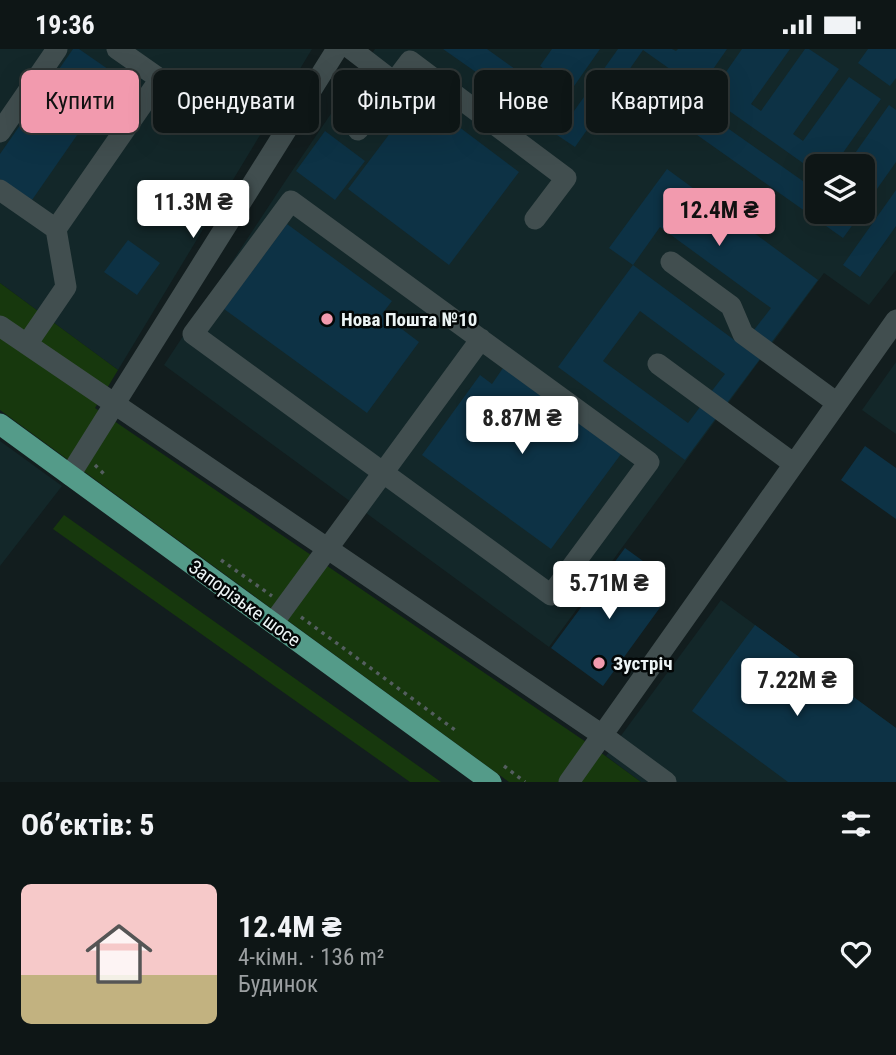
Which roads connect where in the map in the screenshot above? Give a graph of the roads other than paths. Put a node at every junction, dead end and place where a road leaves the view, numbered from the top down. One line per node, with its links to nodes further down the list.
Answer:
1 (57, 49): 9 (street)
2 (117, 49): 12 (street)
3 (337, 49): 20 (street)
4 (351, 49): 5 (street)
5 (378, 70)
6 (403, 70): 7 (street)
7 (422, 70)
8 (460, 98): 11 (street)
9 (0, 132)
10 (0, 190): 12 (street)
11 (535, 219)
12 (56, 229): 17 (street)
13 (671, 262): 19 (street)
14 (896, 320): 19 (street)
15 (0, 325): 17 (street)
16 (481, 339): 23 (street); 23 (street); 23 (street)
17 (27, 344): 20 (street)
18 (658, 364): 22 (street)
19 (837, 403): 22 (street)
20 (115, 404): 24 (street); 25 (street)
21 (0, 424): 24 (main road, Запорізьке шосе)
22 (794, 464): 27 (street)
23 (383, 472): 25 (street)
24 (70, 475): 26 (main road, Запорізьке шосе)
25 (327, 548): 26 (street); 27 (street)
26 (279, 614): 28 (main road, Запорізьке шосе)
27 (602, 735): 29 (street); 30 (street)
28 (497, 774)
29 (569, 782)
30 (666, 782)

